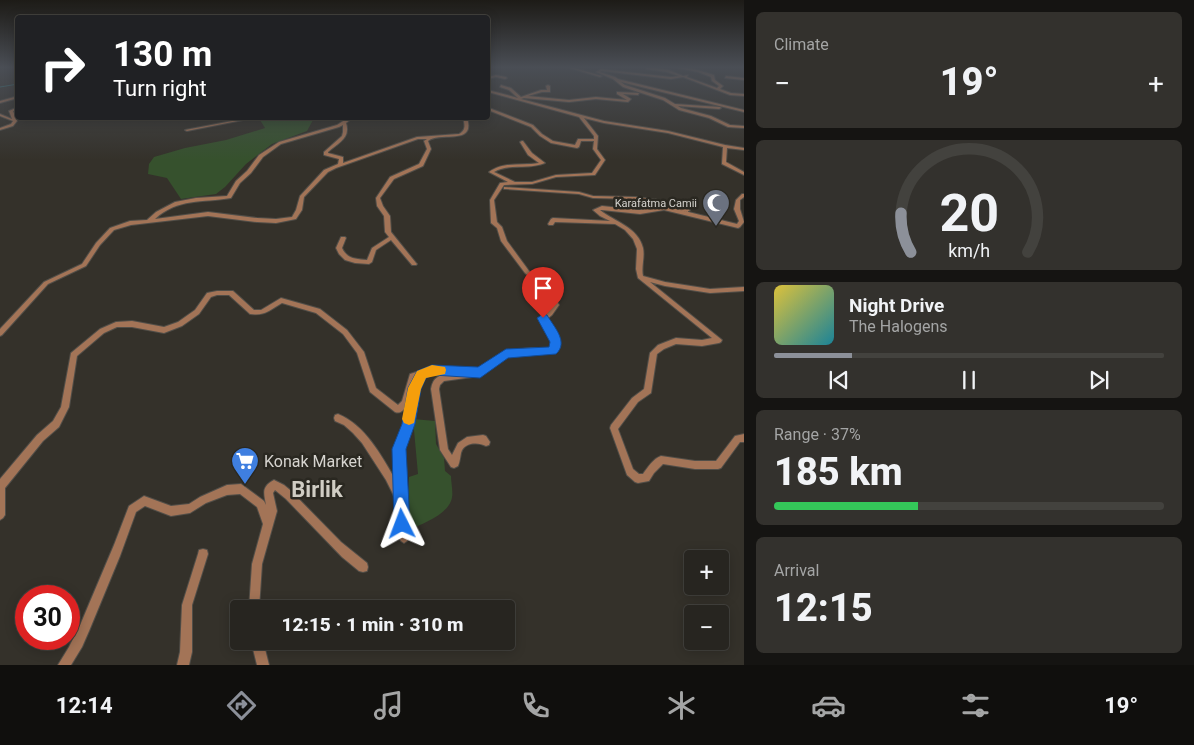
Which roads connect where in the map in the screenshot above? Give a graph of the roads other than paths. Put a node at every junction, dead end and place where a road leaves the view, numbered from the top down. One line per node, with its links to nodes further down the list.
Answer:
1 (14, 98): 8 (street)
2 (520, 98): 4 (street); 14 (street)
3 (596, 98): 5 (street)
4 (596, 98)
5 (629, 98)
6 (660, 98): 9 (street)
7 (689, 98): 12 (street)
8 (0, 102)
9 (675, 105): 12 (street); 20 (street)
10 (15, 109): 18 (street)
11 (490, 110): 24 (street)
12 (744, 112)
13 (0, 115): 18 (street)
14 (580, 115): 24 (street); 26 (street)
15 (240, 120): 22 (street)
16 (348, 120): 19 (street)
17 (466, 120): 23 (street)
18 (15, 121): 21 (street)
19 (344, 123): 28 (street); 34 (street)
20 (744, 127)
21 (0, 129)
22 (187, 130)
23 (432, 137): 28 (street); 39 (street)
24 (596, 140): 30 (street)
25 (522, 142): 30 (street)
26 (725, 146): 27 (street); 29 (street)
27 (744, 149)
28 (340, 165): 34 (street)
29 (744, 174)
30 (513, 184): 31 (street)
31 (500, 187): 33 (street); 45 (street)
32 (744, 195): 35 (street)
33 (703, 217): 35 (street); 37 (street)
34 (149, 222): 44 (street)
35 (726, 223): 38 (street)
36 (551, 224): 37 (street)
37 (619, 224): 42 (street)
38 (744, 230)
39 (392, 237): 40 (street); 41 (street)
40 (344, 238)
41 (414, 264)
42 (640, 277): 43 (street); 48 (street)
43 (744, 289)
44 (0, 334)
45 (480, 372): 46 (street); 49 (street)
46 (422, 374): 50 (street); 51 (street)
47 (338, 418): 50 (street)
48 (744, 438)
49 (486, 442)
50 (401, 498): 53 (street)
51 (0, 515)
52 (268, 524): 55 (street); 56 (street); 58 (street)
53 (404, 538)
54 (203, 554): 59 (street)
55 (363, 567)
56 (255, 600)
57 (259, 650): 60 (street)
58 (64, 665)
59 (183, 665)
60 (263, 665)

